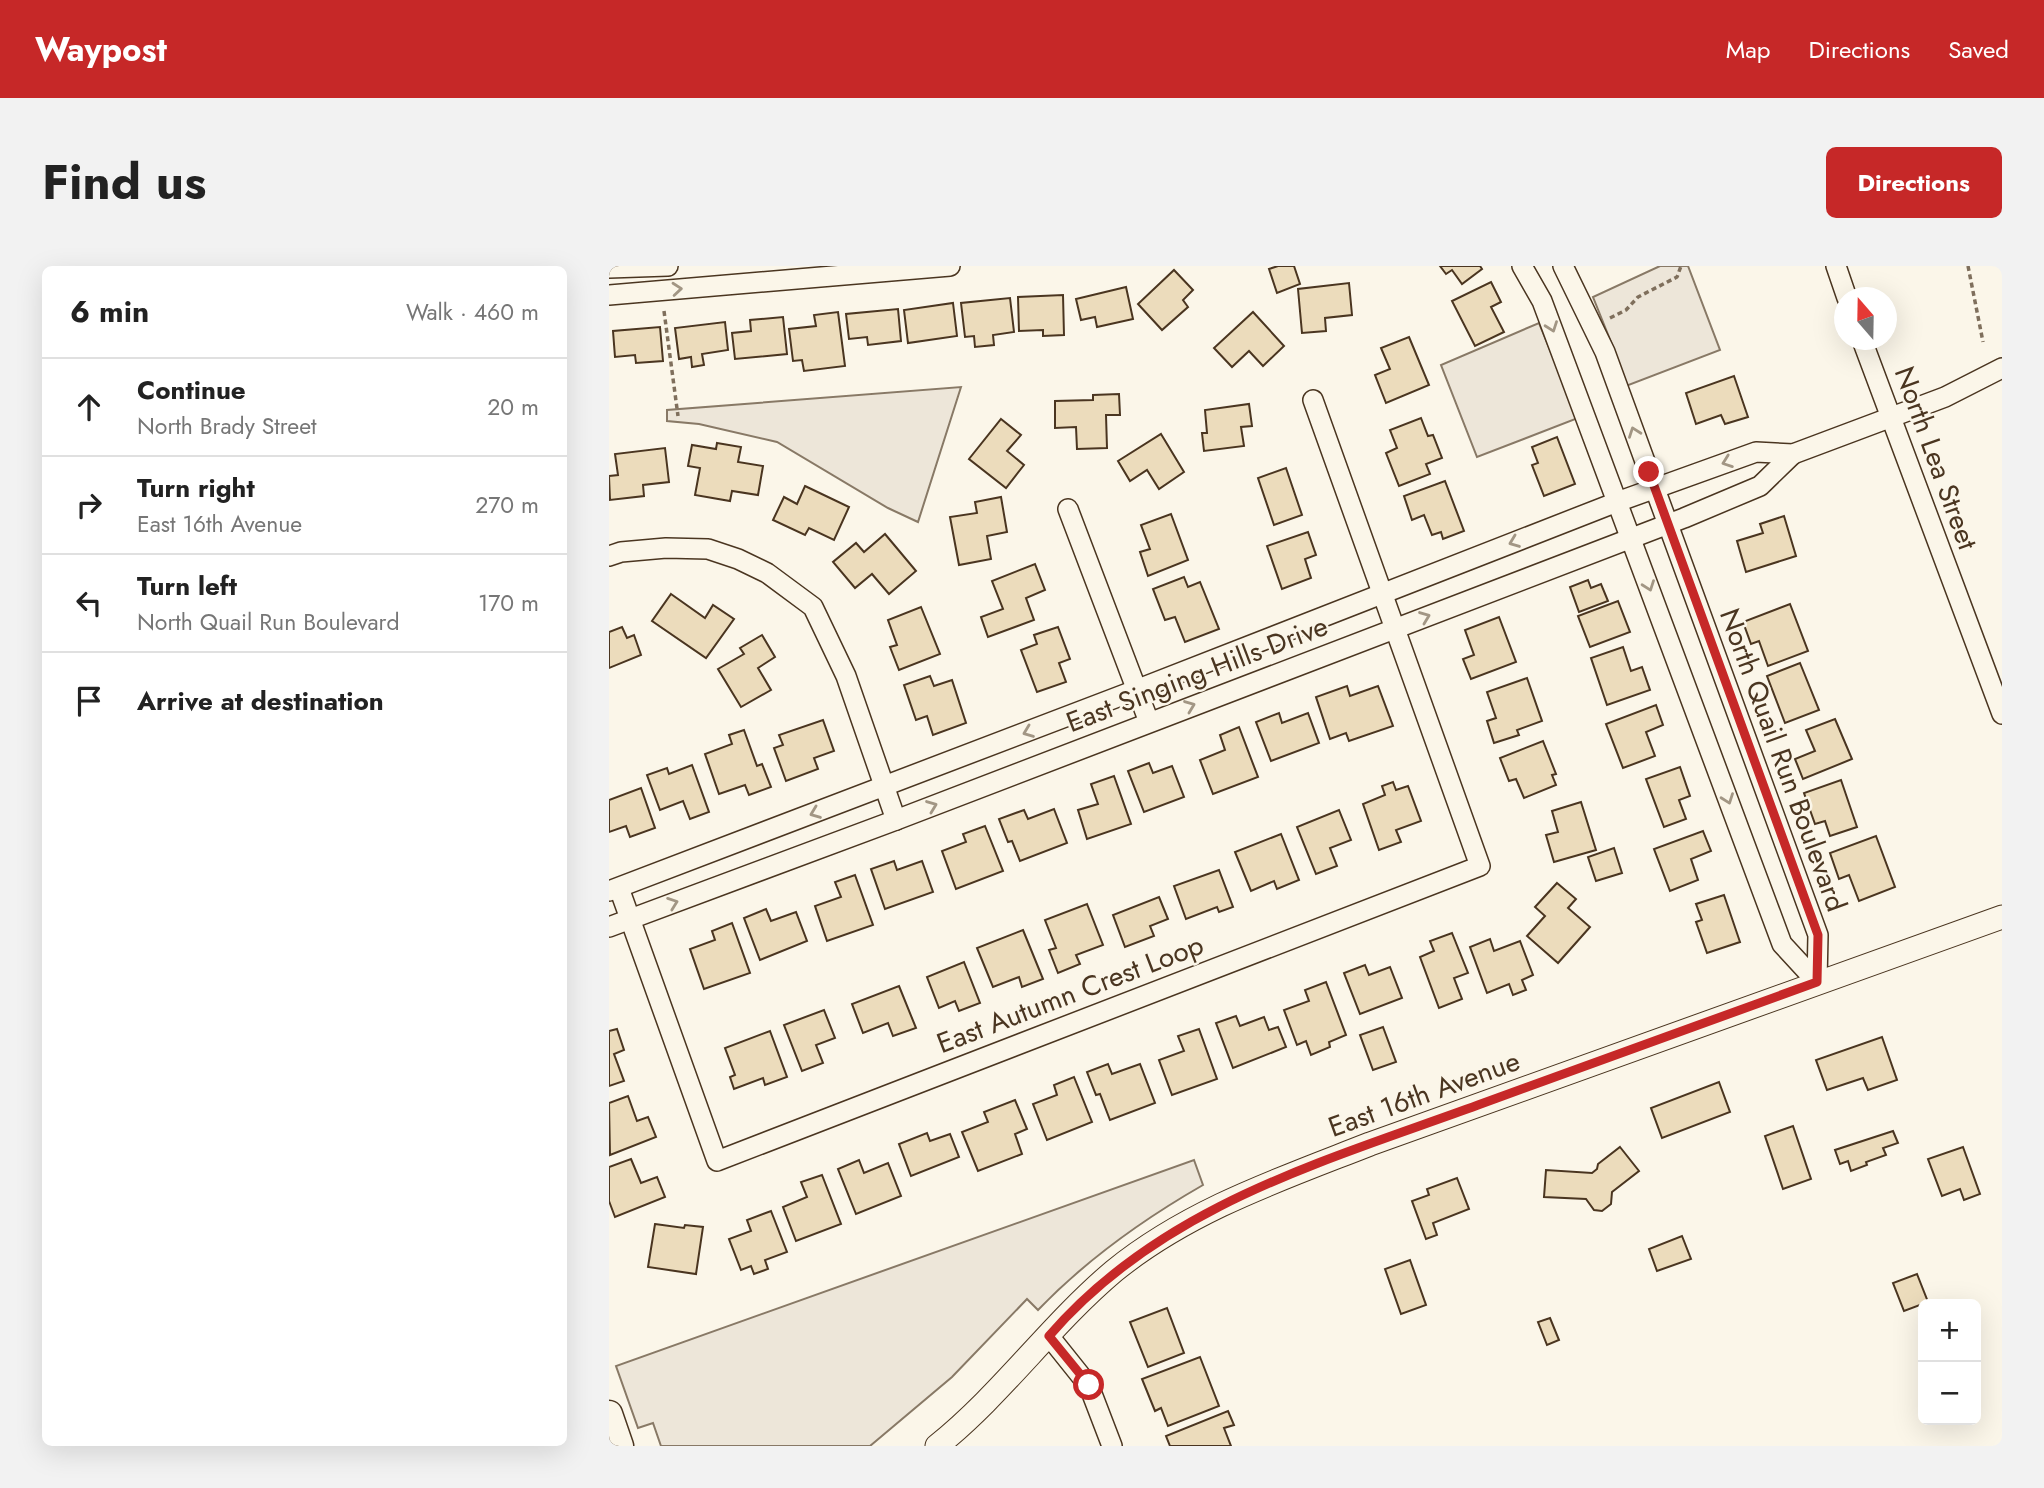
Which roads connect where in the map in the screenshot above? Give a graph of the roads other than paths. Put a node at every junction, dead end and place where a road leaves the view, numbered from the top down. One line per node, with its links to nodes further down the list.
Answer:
1 (668, 266): 6 (street)
2 (950, 266): 8 (street, one-way to 2)
3 (1522, 266): 15 (street, one-way to 15)
4 (1563, 266): 14 (street, North Quail Run Boulevard, one-way to 4)
5 (1836, 266): 7 (street)
6 (612, 267): 8 (street)
7 (1843, 287)
8 (610, 295)
9 (1866, 350): 12 (street, North Lea Street)
10 (2002, 368): 12 (street, East Singing Hills Drive)
11 (1313, 400): 20 (street)
12 (1891, 418): 13 (street, East Singing Hills Drive); 23 (street, North Lea Street)
13 (1793, 453): 14 (street, East Singing Hills Drive, one-way to 14); 17 (street, East Singing Hills Drive)
14 (1655, 489): 15 (street, East Singing Hills Drive); 17 (street, North Quail Run Boulevard)
15 (1617, 502): 18 (street); 20 (street, East Singing Hills Drive, one-way to 20)
16 (1068, 509): 22 (street)
17 (1668, 524): 18 (street, East Singing Hills Drive); 31 (street, North Quail Run Boulevard)
18 (1631, 538): 21 (street, East Singing Hills Drive, one-way to 18); 31 (street, one-way to 31)
19 (609, 556): 25 (street)
20 (1381, 594): 21 (street); 22 (street, East Singing Hills Drive)
21 (1394, 629): 24 (street, East Singing Hills Drive, one-way to 21); 29 (street, East Autumn Crest Loop)
22 (1136, 690): 24 (street); 25 (street, East Singing Hills Drive, one-way to 25)
23 (2002, 714)
24 (1149, 722): 26 (street, East Singing Hills Drive, one-way to 24)
25 (885, 786): 26 (street); 27 (street, East Singing Hills Drive, one-way to 27)
26 (897, 820): 29 (street, East Singing Hills Drive, one-way to 26)
27 (614, 889): 29 (street, East Autumn Crest Loop)
28 (2002, 917): 31 (street, East 16th Avenue)
29 (630, 919): 30 (street, East Singing Hills Drive)
30 (609, 928)
31 (1817, 982): 32 (street, East 16th Avenue)
32 (1049, 1336): 35 (street, East 16th Avenue); 36 (street)
33 (609, 1414): 34 (main road)
34 (620, 1446)
35 (937, 1446)
36 (1112, 1446)

